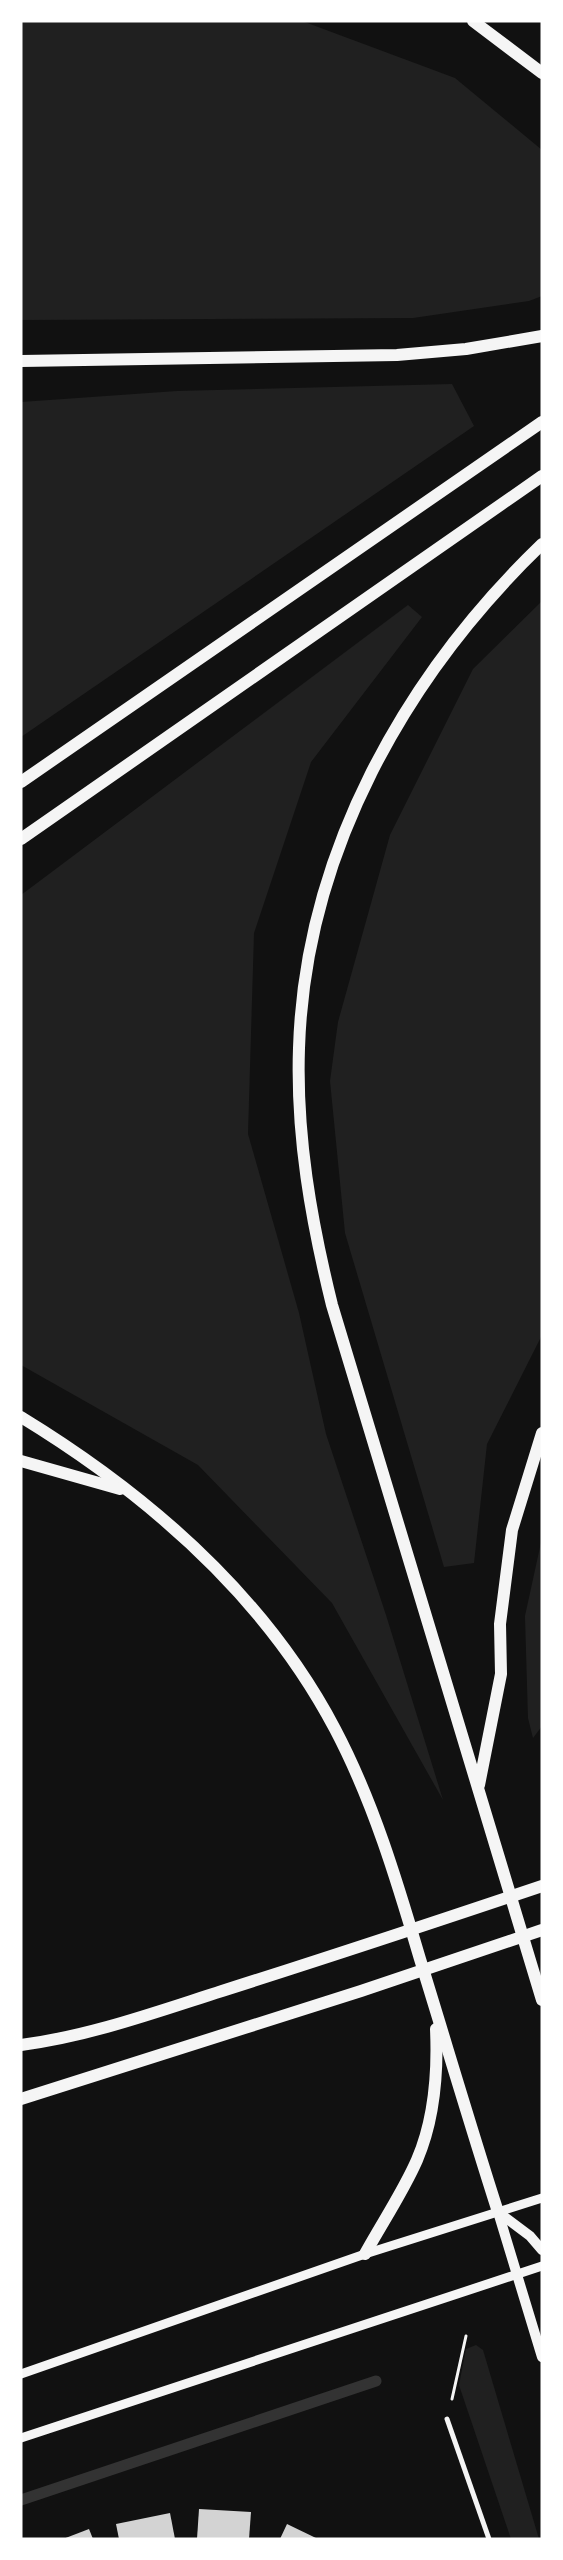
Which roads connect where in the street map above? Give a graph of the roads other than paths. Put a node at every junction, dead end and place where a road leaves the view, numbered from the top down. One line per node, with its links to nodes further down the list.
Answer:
1 (473, 21): 2 (main road)
2 (542, 73)
3 (542, 336): 4 (main road)
4 (21, 361)
5 (542, 422): 8 (main road)
6 (542, 476): 9 (main road)
7 (542, 544): 14 (main road)
8 (21, 782)
9 (21, 839)
10 (21, 1417): 13 (main road)
11 (542, 1433): 14 (main road)
12 (21, 1461): 13 (main road)
13 (127, 1491): 18 (main road)
14 (478, 1788): 17 (main road)
15 (542, 1886): 19 (main road)
16 (542, 1930): 20 (main road)
17 (542, 2000)
18 (436, 2011): 22 (main road); 24 (main road)
19 (21, 2045)
20 (21, 2098)
21 (542, 2198): 22 (street)
22 (498, 2212): 23 (main road); 24 (street); 26 (main road)
23 (542, 2250)
24 (365, 2254): 28 (street)
25 (542, 2266): 26 (street)
26 (516, 2274): 27 (main road); 30 (street)
27 (542, 2357)
28 (21, 2374)
29 (447, 2419): 31 (street)
30 (21, 2438)
31 (489, 2539)

